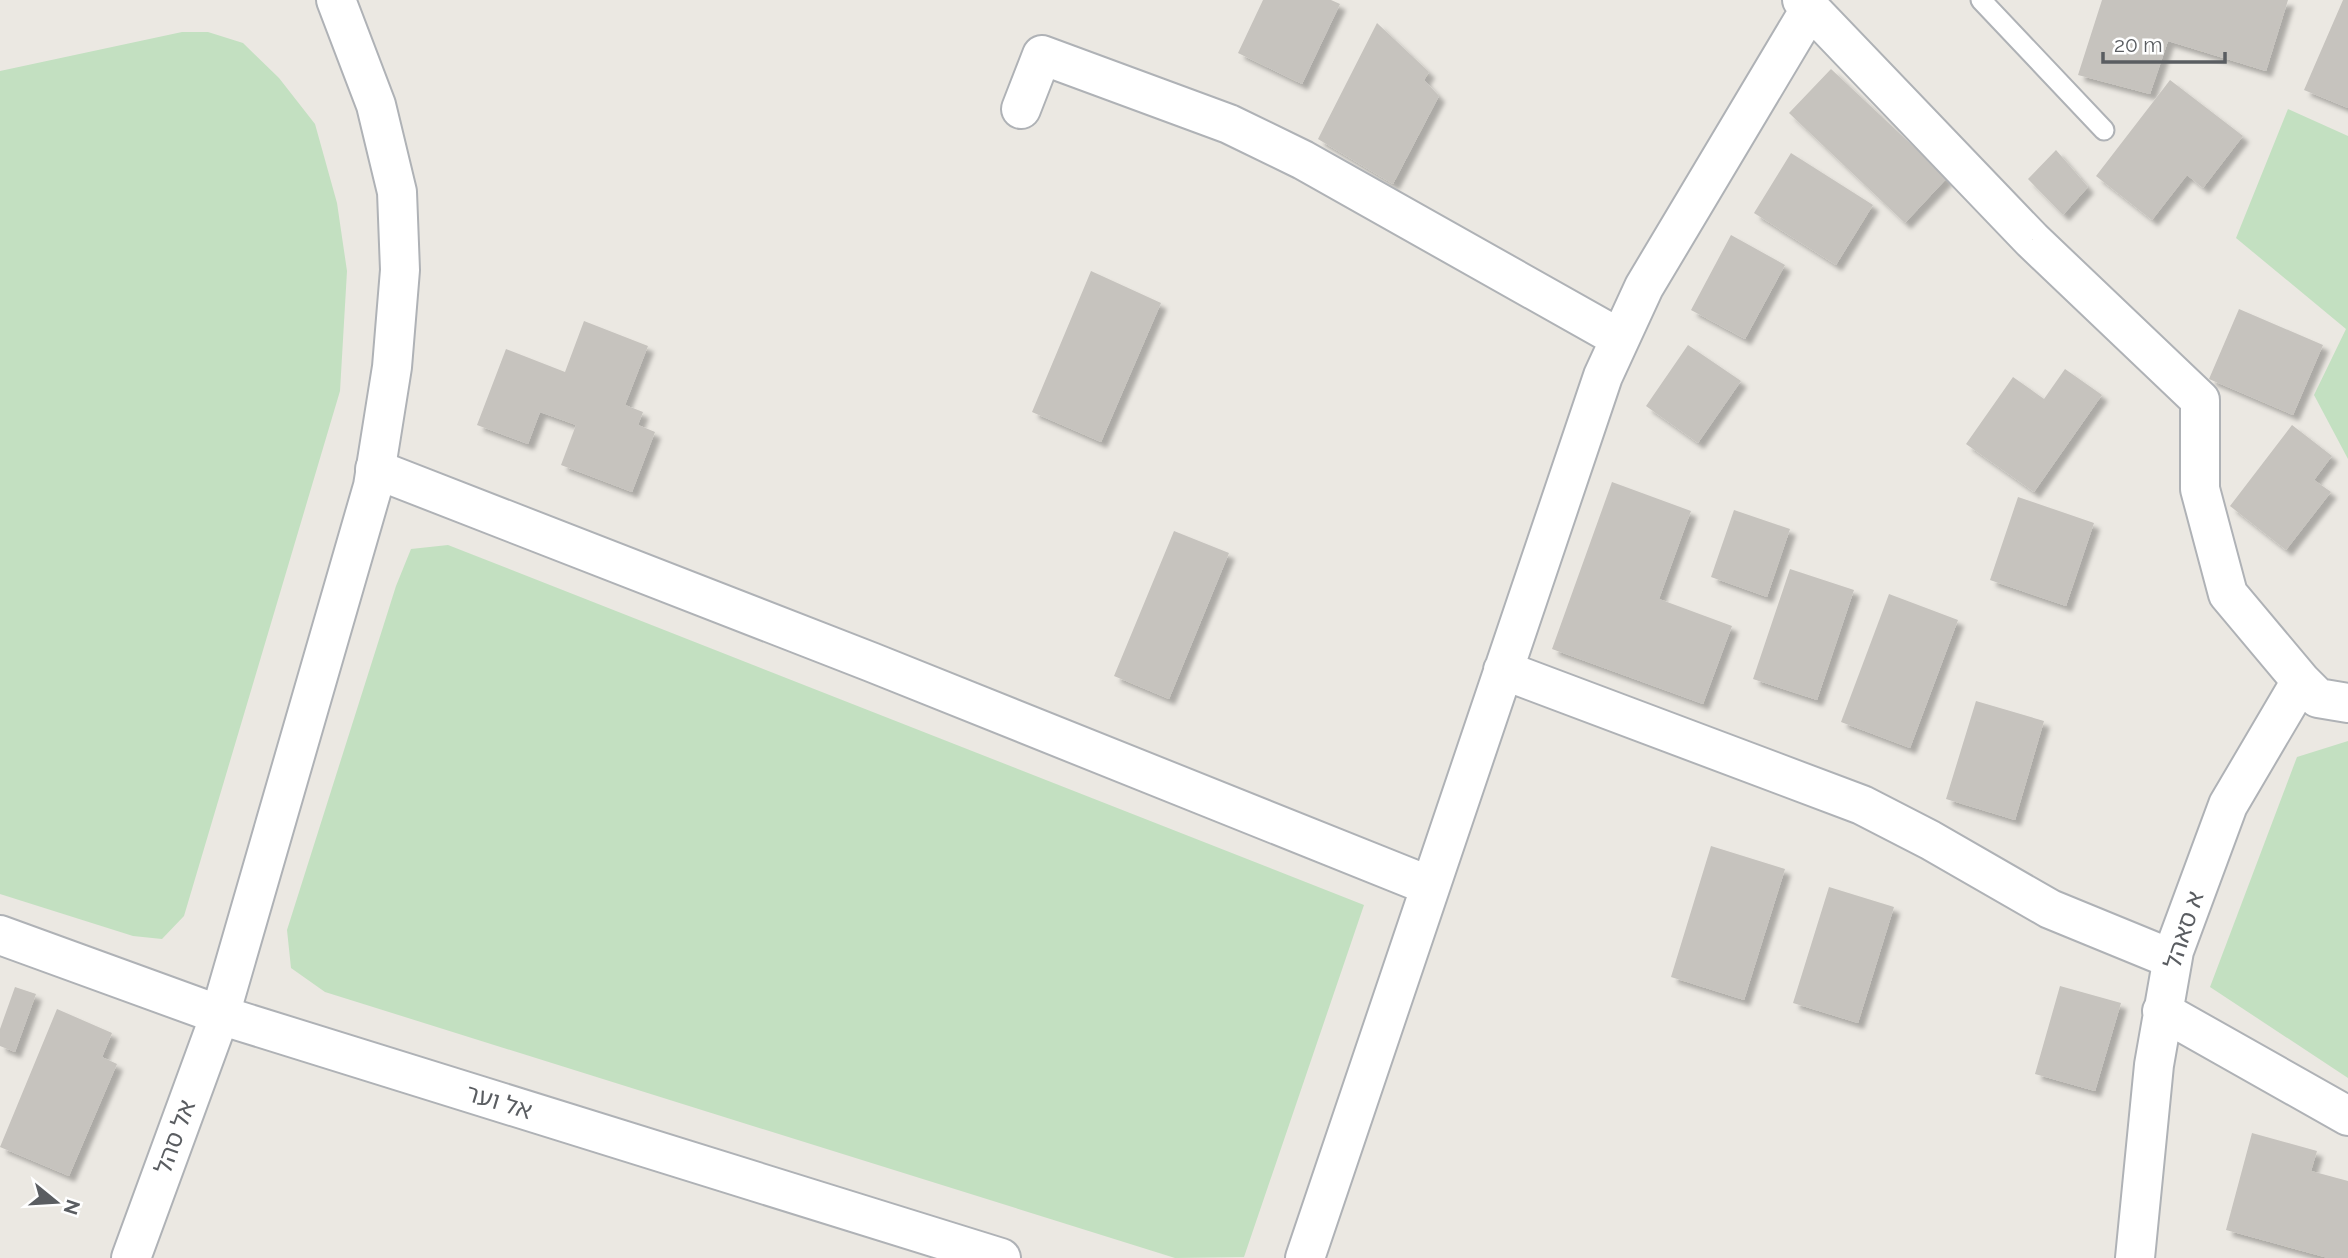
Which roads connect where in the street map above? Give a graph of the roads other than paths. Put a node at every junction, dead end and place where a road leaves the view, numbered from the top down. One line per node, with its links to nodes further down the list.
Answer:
1 (336, 0): 7 (street, אל סהל)
2 (1981, 0): 5 (lane)
3 (1809, 3): 6 (street); 9 (street)
4 (1021, 109): 6 (street)
5 (2105, 130)
6 (1619, 338): 8 (street)
7 (375, 469): 11 (street); 15 (street, אל סהל)
8 (1503, 670): 11 (street); 13 (street)
9 (2301, 681): 10 (street); 13 (street, א סאהל)
10 (2348, 703)
11 (1430, 886): 19 (street)
12 (0, 935): 15 (street, אל וער)
13 (2172, 959): 14 (street, א סאהל)
14 (2162, 1011): 16 (street); 20 (street, א סאהל)
15 (220, 1015): 17 (street, אל סהל); 18 (street, אל וער)
16 (2348, 1116)
17 (131, 1258)
18 (1001, 1258)
19 (1305, 1258)
20 (2135, 1258)

